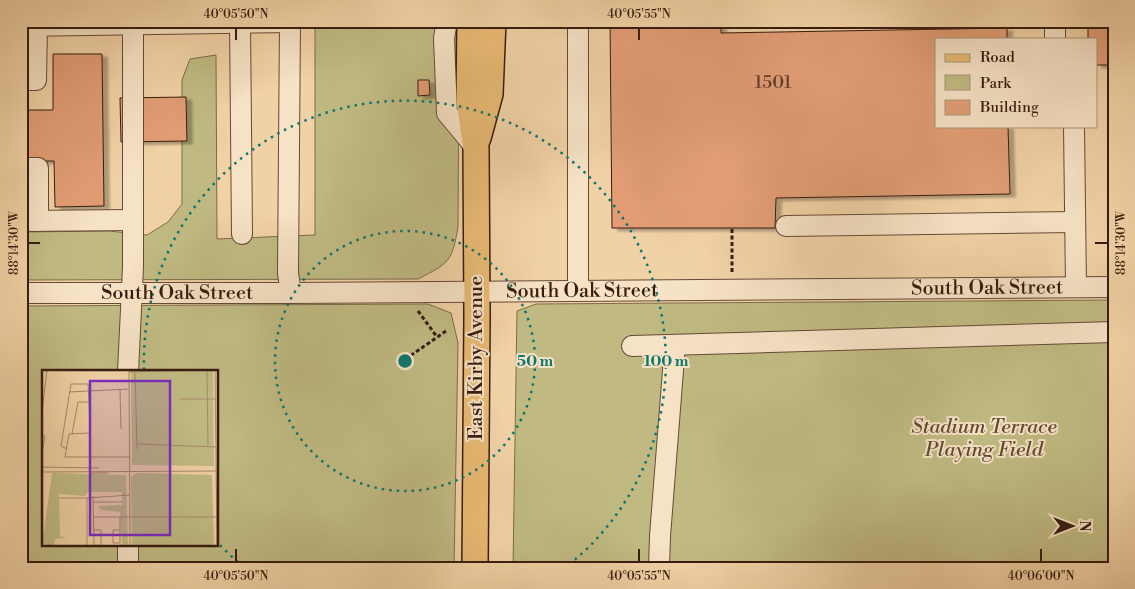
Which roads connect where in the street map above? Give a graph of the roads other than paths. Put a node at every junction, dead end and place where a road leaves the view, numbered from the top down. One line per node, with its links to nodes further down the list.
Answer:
1 (447, 21): 13 (street)
2 (470, 21): 13 (main road, East Kirby Avenue)
3 (493, 21): 13 (main road, East Kirby Avenue)
4 (578, 21): 22 (street)
5 (1055, 21): 10 (street)
6 (290, 22): 7 (street); 26 (street)
7 (240, 23): 8 (street); 19 (street)
8 (133, 24): 9 (street); 15 (street)
9 (29, 25): 11 (street)
10 (1055, 38)
11 (21, 80)
12 (1074, 128): 17 (street)
13 (476, 148): 23 (main road, East Kirby Avenue)
14 (21, 168): 16 (street)
15 (132, 220): 16 (street); 25 (street)
16 (30, 221)
17 (1076, 222): 18 (street); 20 (street)
18 (786, 226)
19 (242, 234)
20 (1076, 287): 21 (street, South Oak Street); 22 (street, South Oak Street)
21 (1114, 287)
22 (578, 291): 23 (street, South Oak Street)
23 (477, 292): 26 (street, South Oak Street); 33 (main road, East Kirby Avenue)
24 (21, 293): 25 (street, South Oak Street)
25 (132, 293): 26 (street, South Oak Street); 30 (street)
26 (291, 293)
27 (1114, 332): 28 (street)
28 (675, 345): 29 (street); 34 (street)
29 (632, 346)
30 (128, 370)
31 (128, 546): 32 (street)
32 (128, 568)
33 (475, 568)
34 (659, 568)

